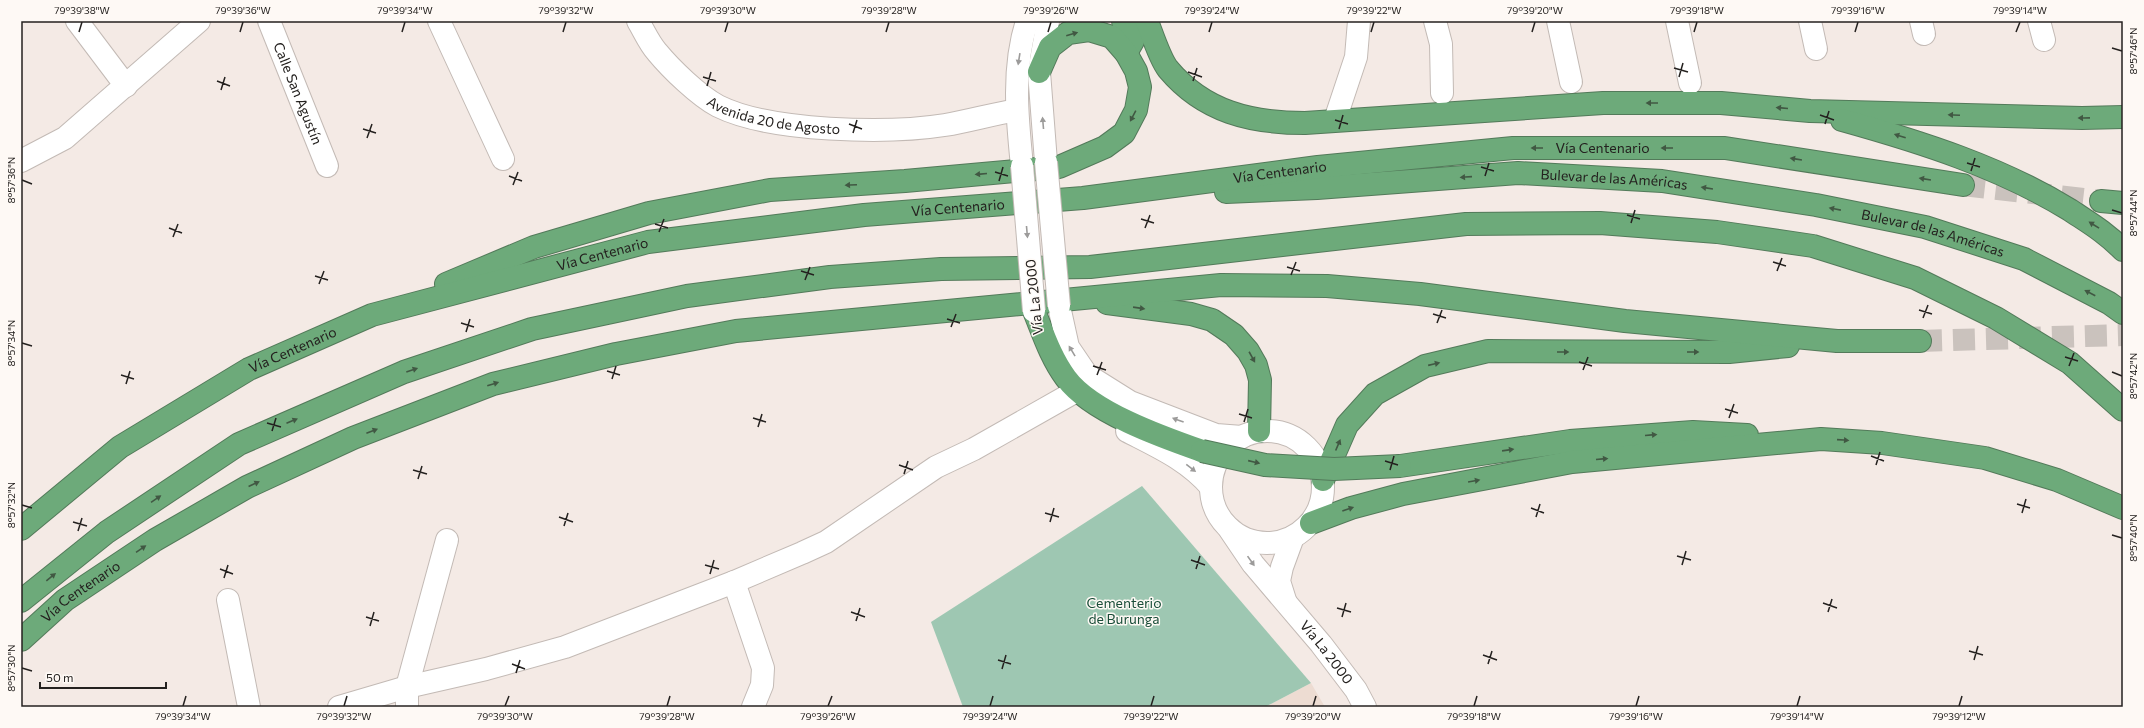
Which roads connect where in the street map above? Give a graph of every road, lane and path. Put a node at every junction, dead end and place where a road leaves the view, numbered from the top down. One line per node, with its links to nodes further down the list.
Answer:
1 (77, 21): 20 (street)
2 (199, 21): 20 (street)
3 (269, 21): 28 (street, Calle San Agustín)
4 (439, 21): 26 (street)
5 (638, 21): 22 (street, Avenida 20 de Agosto)
6 (1027, 21): 22 (street, Vía La 2000, one-way to 22)
7 (1048, 21): 17 (street, Vía La 2000)
8 (1123, 21): 16 (highway)
9 (1359, 21): 24 (street)
10 (1435, 21): 21 (street)
11 (1558, 21): 18 (street)
12 (1677, 21): 19 (street)
13 (1810, 21): 15 (street)
14 (1151, 24): 23 (highway, one-way to 14)
15 (1816, 49)
16 (1126, 52): 17 (highway, one-way to 16); 37 (highway, one-way to 37)
17 (1039, 72): 34 (street, Vía La 2000, one-way to 17, bridge)
18 (1571, 82)
19 (1690, 83)
20 (126, 86): 27 (street)
21 (1442, 93)
22 (1017, 110): 35 (street, Vía La 2000, one-way to 35, bridge)
23 (1810, 111): 25 (highway, one-way to 23); 33 (highway, one-way to 23)
24 (1337, 114)
25 (2123, 117)
26 (503, 159)
27 (21, 161)
28 (327, 166)
29 (1963, 185): 30 (highway, Vía Centenario, one-way to 30)
30 (1083, 198): 36 (highway, Bulevar de las Américas, one-way to 30); 37 (highway, Vía Centenario)
31 (2101, 201): 32 (highway)
32 (2123, 203)
33 (2123, 250)
34 (1066, 302): 38 (highway, Vía Centenario); 42 (street, Vía La 2000, one-way to 34); 42 (highway, one-way to 42); 56 (highway, Vía Centenario, one-way to 34)
35 (1034, 311): 40 (street, Vía La 2000); 43 (highway, one-way to 43, bridge)
36 (2123, 314)
37 (372, 315): 48 (highway, Vía Centenario)
38 (1837, 341): 39 (highway, Vía Centenario); 44 (highway, one-way to 38)
39 (1920, 341)
40 (1071, 394): 45 (street, Vía La 2000, one-way to 45); 52 (street)
41 (2123, 410): 55 (highway, one-way to 41)
42 (1250, 434): 44 (street); 45 (street)
43 (1820, 439): 46 (highway, one-way to 46); 47 (highway, one-way to 43)
44 (1323, 480): 47 (street)
45 (1210, 487): 49 (street)
46 (2123, 508)
47 (1311, 523): 50 (street)
48 (21, 528)
49 (1229, 528): 50 (street); 54 (street, Vía La 2000, one-way to 54)
50 (1293, 537): 54 (street, Vía La 2000)
51 (447, 540): 57 (street)
52 (734, 582): 57 (street); 60 (street)
53 (228, 600): 58 (street)
54 (1285, 600): 61 (street, Vía La 2000)
55 (21, 601)
56 (21, 640)
57 (407, 697): 59 (street)
58 (249, 707)
59 (339, 707)
60 (753, 707)
61 (1365, 707)

